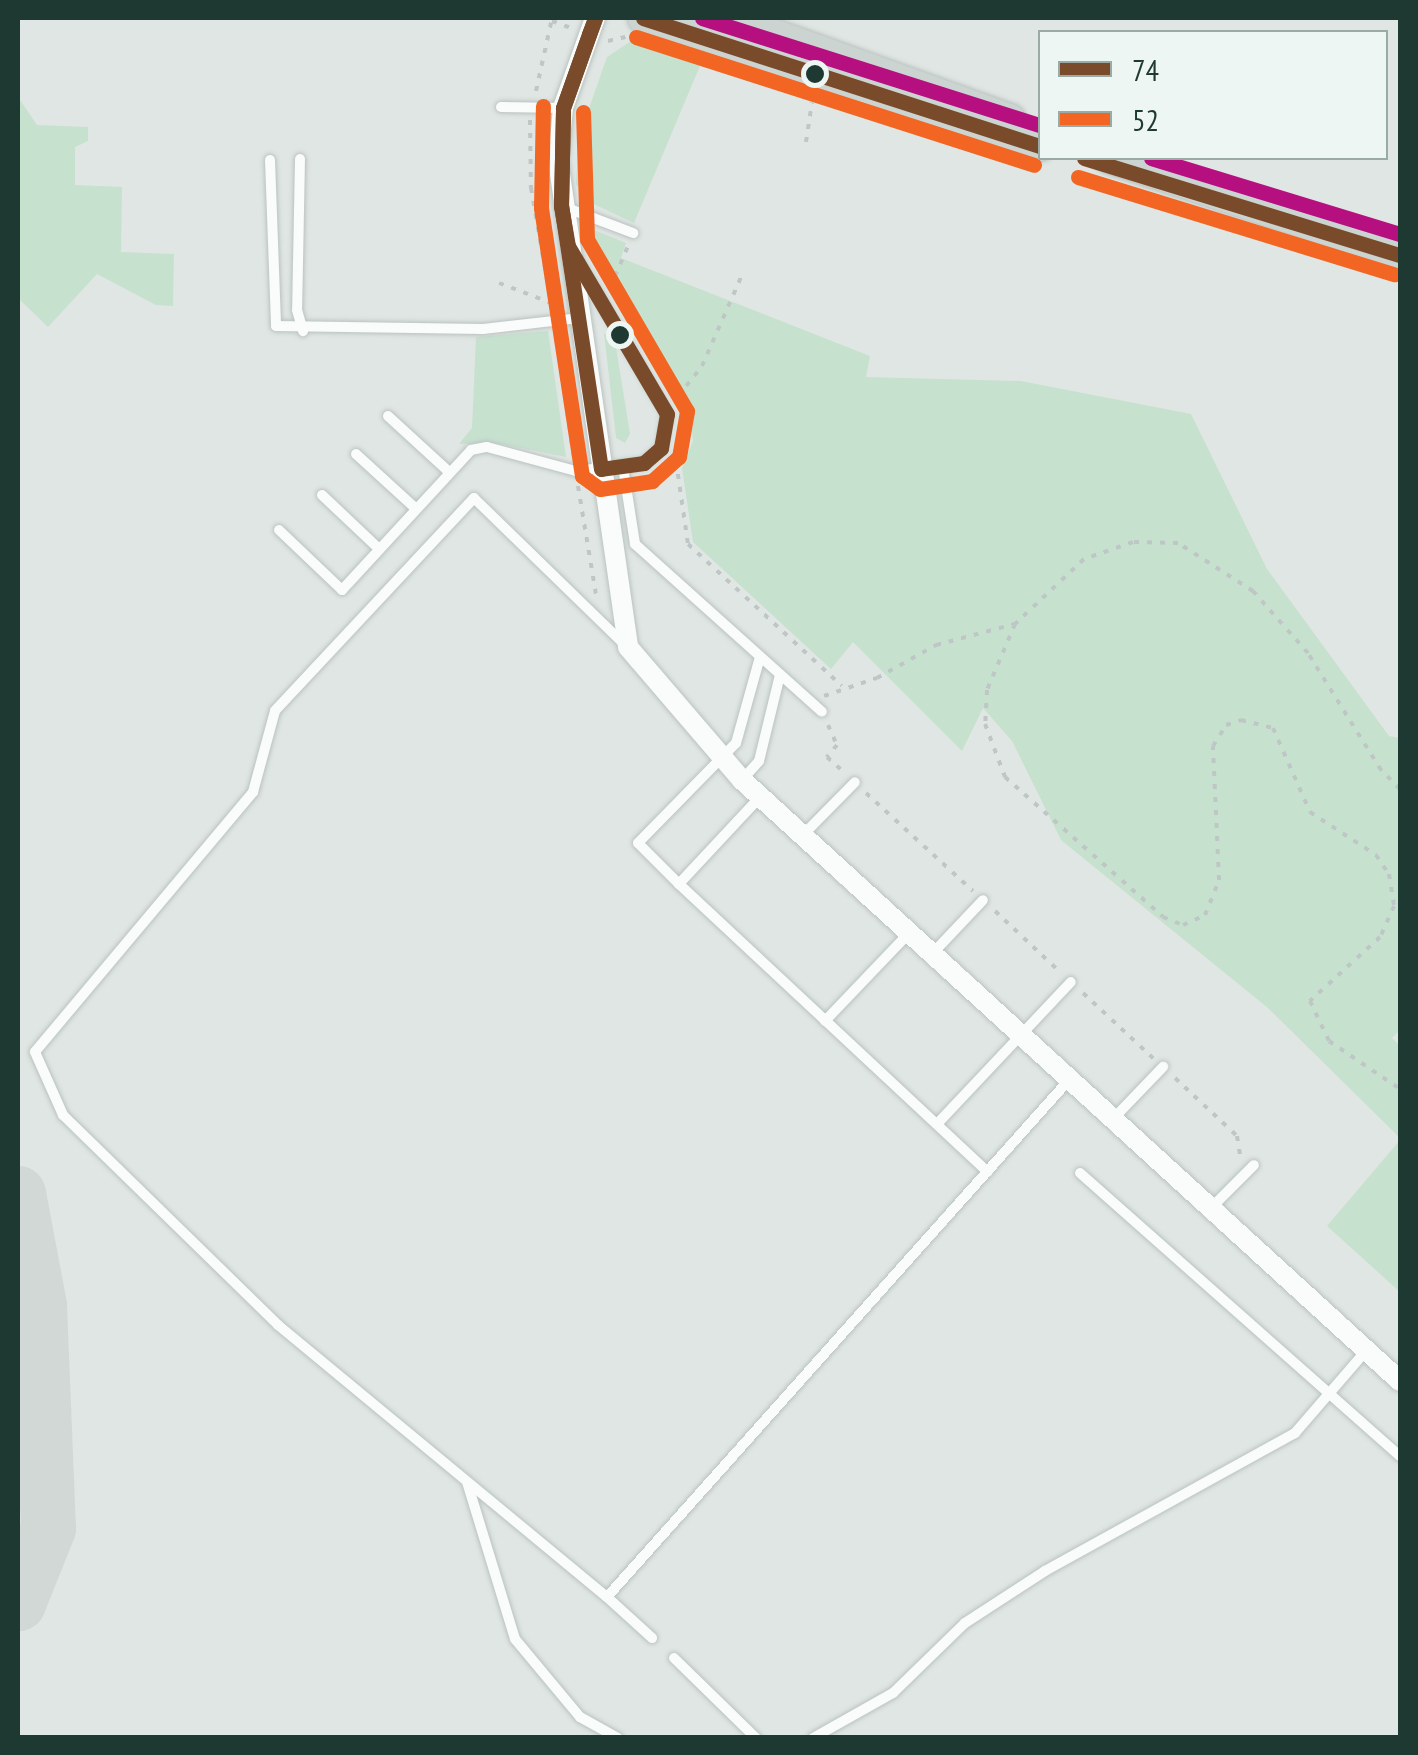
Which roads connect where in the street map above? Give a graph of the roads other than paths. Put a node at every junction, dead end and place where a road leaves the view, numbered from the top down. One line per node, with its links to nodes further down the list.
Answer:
1 (595, 18): 5 (street)
2 (642, 18): 7 (main road)
3 (729, 18): 6 (main road)
4 (501, 106): 5 (lane)
5 (563, 108): 13 (street)
6 (1038, 130)
7 (1038, 145)
8 (300, 159): 18 (lane)
9 (270, 160): 18 (lane)
10 (1092, 160): 12 (main road)
11 (1114, 160): 12 (main road)
12 (1168, 180): 16 (main road)
13 (561, 206): 14 (lane); 15 (street)
14 (634, 233)
15 (568, 246): 17 (street); 21 (lane)
16 (1400, 254)
17 (580, 318): 18 (lane); 21 (street)
18 (303, 330)
19 (388, 416): 22 (lane)
20 (356, 454): 24 (lane)
21 (612, 468): 22 (lane); 27 (street); 28 (lane)
22 (447, 470): 24 (lane)
23 (322, 495): 26 (lane)
24 (414, 507): 26 (lane)
25 (279, 530): 26 (lane)
26 (378, 548)
27 (628, 647): 31 (street); 55 (lane)
28 (760, 657): 29 (lane); 31 (lane)
29 (780, 675): 30 (lane); 32 (lane)
30 (822, 712)
31 (723, 758): 32 (street); 36 (lane)
32 (742, 780): 34 (street)
33 (855, 782): 35 (lane)
34 (760, 797): 35 (street); 36 (lane)
35 (803, 836): 38 (street)
36 (679, 884): 41 (lane)
37 (982, 900): 39 (lane)
38 (909, 934): 39 (street); 41 (lane)
39 (932, 954): 42 (street)
40 (1071, 982): 42 (lane)
41 (826, 1021): 46 (lane)
42 (1020, 1035): 44 (street); 46 (lane)
43 (1162, 1067): 45 (lane)
44 (1069, 1080): 45 (street); 48 (lane)
45 (1112, 1120): 50 (street)
46 (937, 1124): 48 (lane)
47 (1254, 1164): 50 (lane)
48 (988, 1172): 56 (lane)
49 (1080, 1173): 53 (lane)
50 (1210, 1209): 51 (street)
51 (1365, 1352): 52 (street); 53 (lane)
52 (1400, 1381)
53 (1330, 1396): 54 (lane); 61 (lane)
54 (1400, 1456)
55 (466, 1482): 56 (lane); 59 (lane)
56 (607, 1597): 57 (lane)
57 (652, 1638)
58 (674, 1658): 60 (lane)
59 (618, 1738)
60 (756, 1738)
61 (813, 1738)

